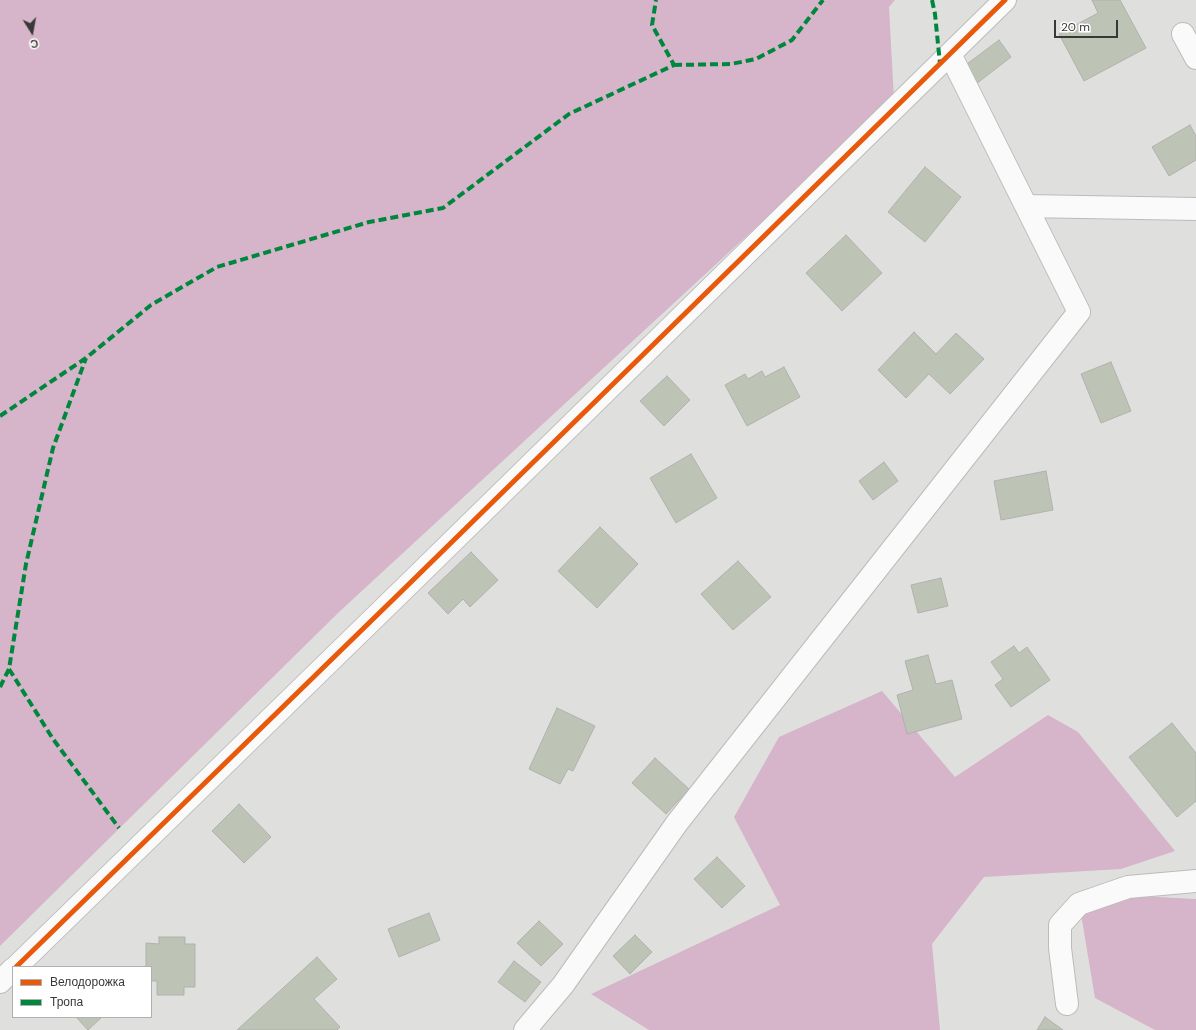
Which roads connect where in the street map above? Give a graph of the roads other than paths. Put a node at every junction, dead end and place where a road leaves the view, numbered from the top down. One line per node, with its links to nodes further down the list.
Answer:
1 (1005, 0): 3 (street)
2 (1183, 34): 4 (street)
3 (950, 54): 5 (street); 8 (street)
4 (1196, 58)
5 (1026, 206): 6 (street); 12 (street)
6 (1196, 209)
7 (1196, 881): 11 (street)
8 (17, 966)
9 (12, 970): 10 (street)
10 (0, 982)
11 (1067, 1004)
12 (525, 1030)

